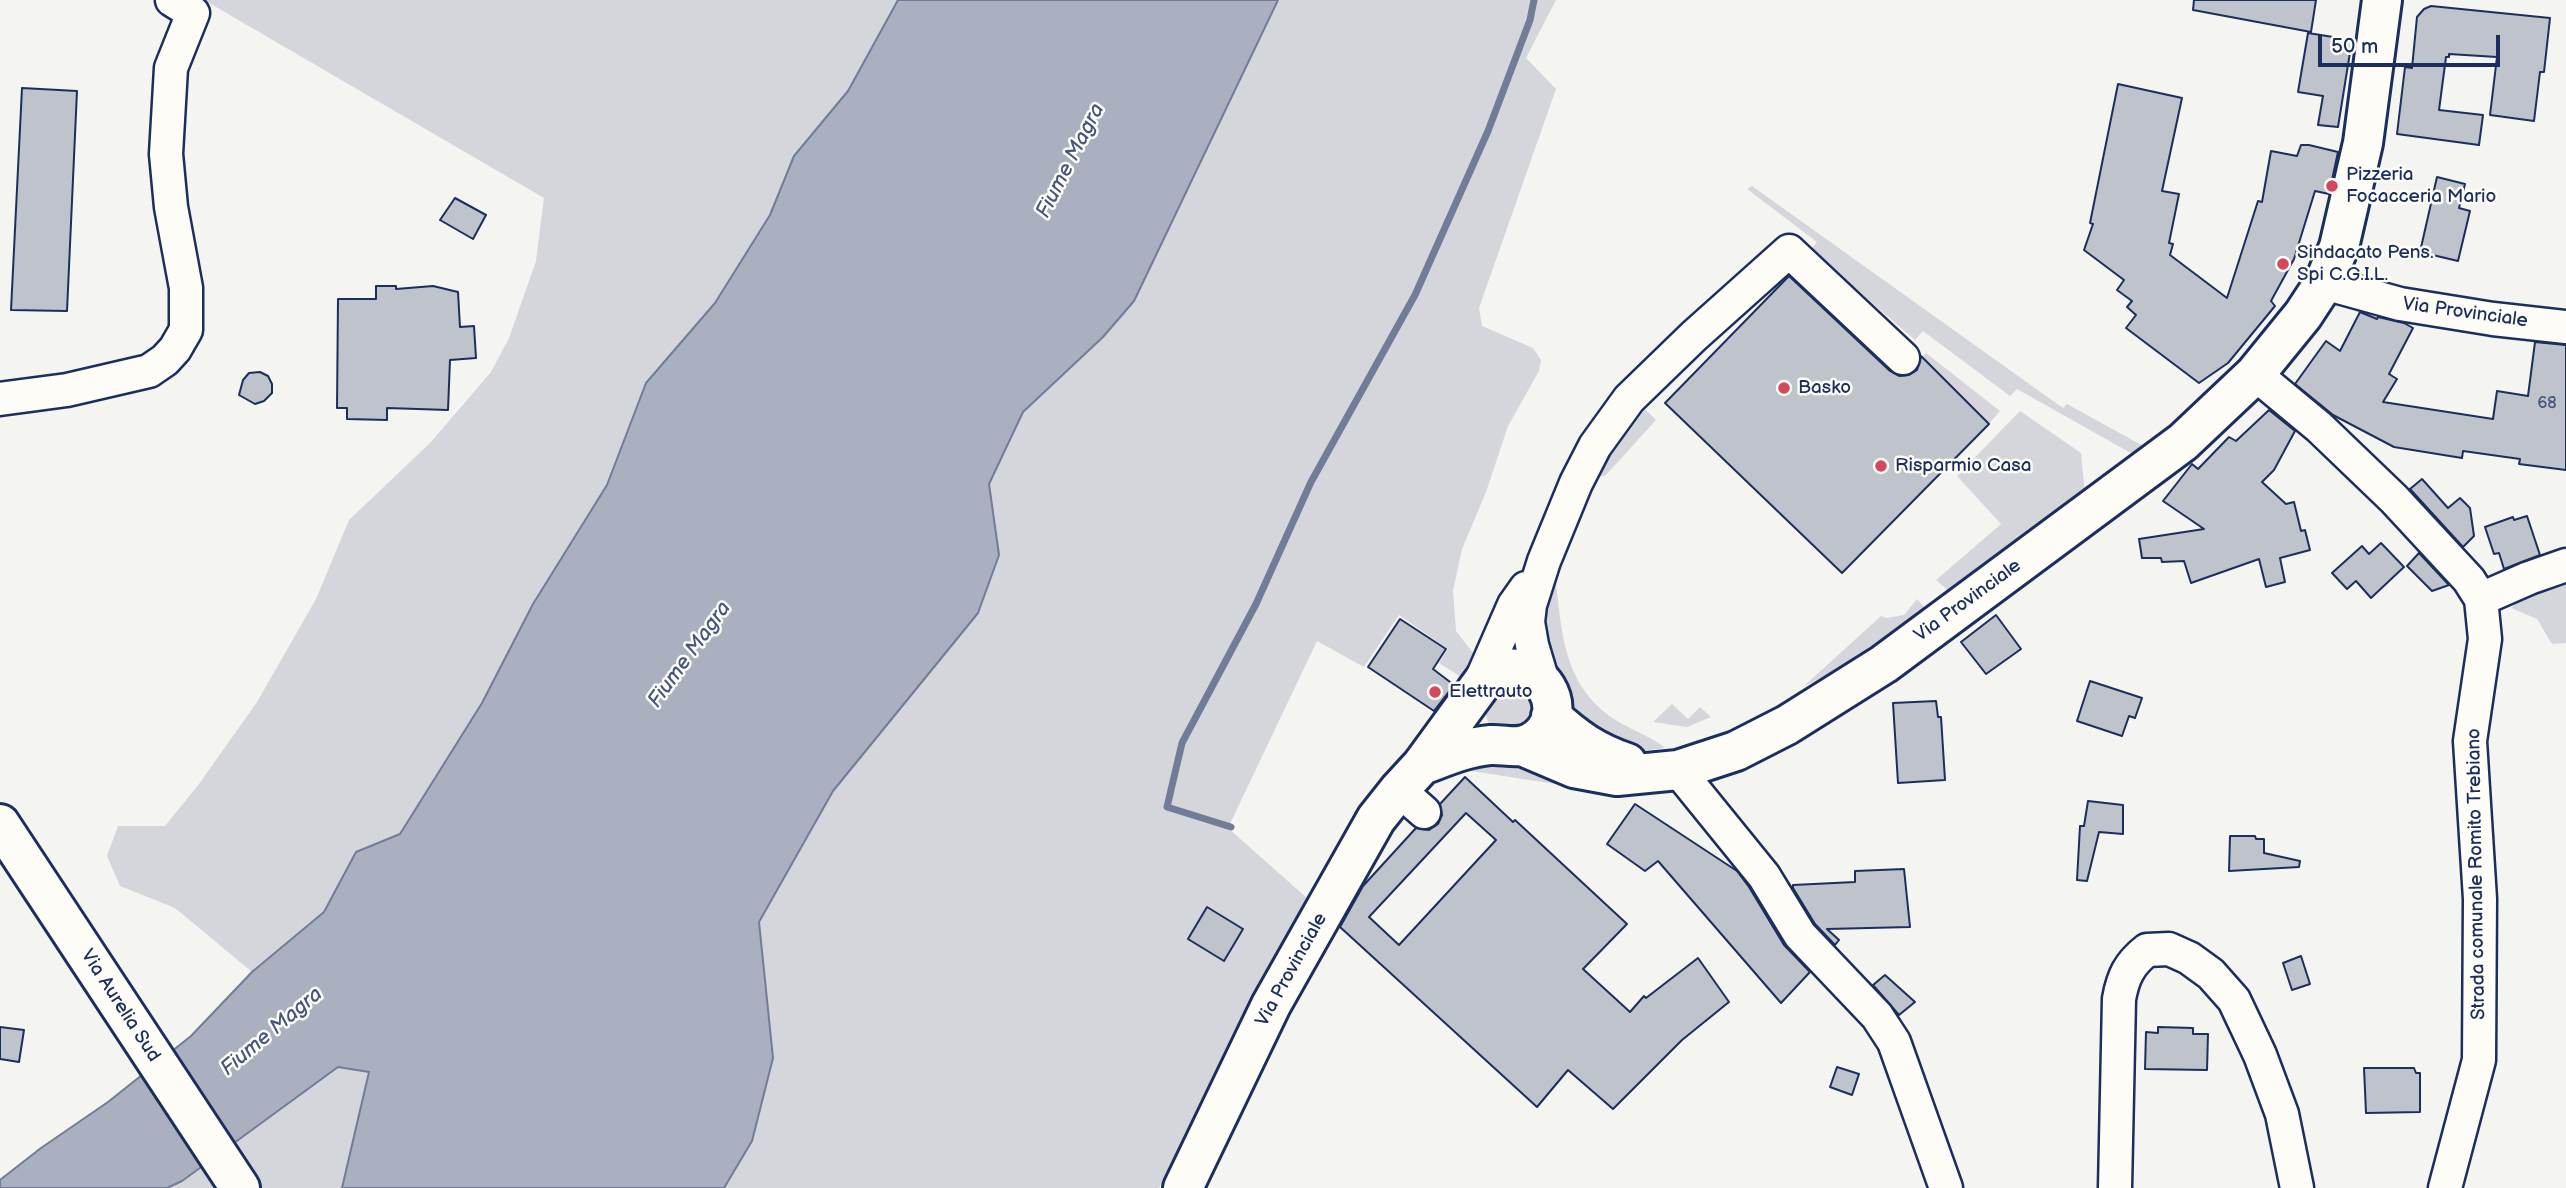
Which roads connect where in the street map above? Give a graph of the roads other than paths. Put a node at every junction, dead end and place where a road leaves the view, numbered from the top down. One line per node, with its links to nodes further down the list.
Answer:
1 (2399, 0): 3 (main road, Via Provinciale)
2 (183, 7): 8 (street)
3 (2380, 16): 4 (main road, Via Provinciale)
4 (2324, 283): 5 (street, Via Provinciale); 7 (main road, Via Provinciale)
5 (2566, 327)
6 (1903, 358): 9 (street)
7 (2255, 374): 11 (street, Strada comunale Romito Trebiano); 15 (main road, Via Provinciale)
8 (15, 397)
9 (1544, 561): 12 (street); 13 (street)
10 (2566, 565): 11 (street)
11 (2481, 600): 23 (street, Strada comunale Romito Trebiano)
12 (1477, 689): 13 (main road, Via Provinciale); 14 (main road); 16 (main road, Via Provinciale)
13 (1547, 699): 14 (main road); 15 (main road, Via Provinciale)
14 (1512, 746): 15 (main road); 16 (main road)
15 (1665, 771): 20 (street)
16 (1415, 789): 19 (main road, Via Provinciale)
17 (0, 824): 18 (main road, Via Aurelia Sud)
18 (240, 1188)
19 (1183, 1188)
20 (1946, 1188)
21 (2115, 1188): 22 (street)
22 (2297, 1188)
23 (2445, 1188)

